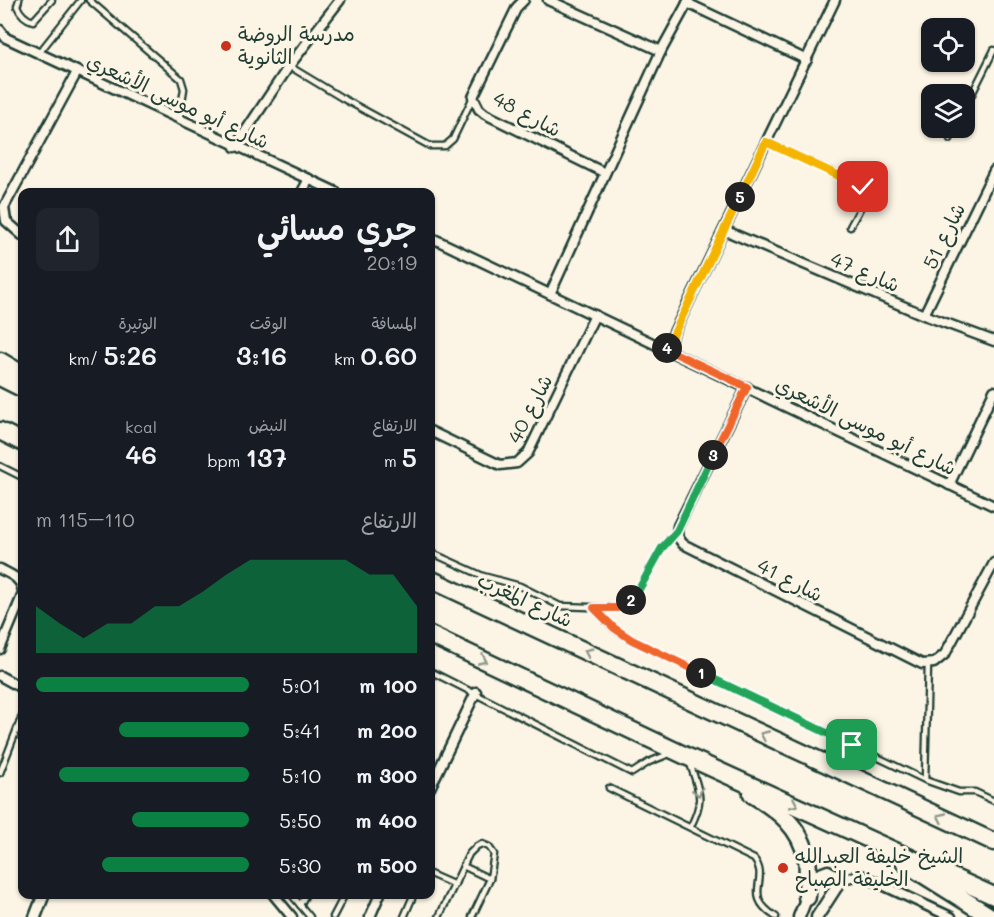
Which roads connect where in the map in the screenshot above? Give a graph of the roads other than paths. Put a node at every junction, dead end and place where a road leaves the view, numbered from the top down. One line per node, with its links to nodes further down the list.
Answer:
1 (19, 0): 2 (lane)
2 (52, 0)
3 (81, 0): 14 (lane)
4 (88, 0): 20 (lane)
5 (340, 0): 16 (street)
6 (524, 0): 19 (street, شارع 48)
7 (548, 0): 13 (street)
8 (836, 0): 15 (street)
9 (688, 2): 13 (street); 15 (street)
10 (0, 30): 11 (street, شارع أبو موسى الأشعري)
11 (3, 38): 14 (street, شارع أبو موسى الأشعري)
12 (994, 50): 18 (lane)
13 (661, 51): 24 (street)
14 (39, 53): 17 (street, شارع أبو موسى الأشعري)
15 (807, 60): 21 (street)
16 (289, 66): 19 (lane); 22 (street)
17 (77, 72): 20 (street, شارع أبو موسى الأشعري); 28 (street)
18 (975, 88)
19 (473, 97): 24 (street, شارع 48)
20 (179, 120): 22 (street, شارع أبو موسى الأشعري)
21 (766, 142): 29 (lane); 30 (street)
22 (235, 147): 25 (street, شارع أبو موسى الأشعري)
23 (994, 171): 35 (street, شارع 51)
24 (605, 173): 33 (street)
25 (309, 179): 26 (street); 27 (street, شارع أبو موسى الأشعري)
26 (304, 188)
27 (328, 188)
28 (3, 224): 31 (street)
29 (850, 227)
30 (724, 230): 35 (street, شارع 47); 37 (street)
31 (18, 233)
32 (435, 239): 33 (street, شارع أبو موسى الأشعري)
33 (550, 294): 34 (street, شارع أبو موسى الأشعري)
34 (595, 315): 37 (street, شارع أبو موسى الأشعري); 45 (street, شارع 40)
35 (924, 315): 36 (street, شارع 47)
36 (994, 341)
37 (666, 349): 42 (street, شارع أبو موسى الأشعري)
38 (0, 361): 39 (highway)
39 (18, 372)
40 (0, 377): 41 (highway)
41 (18, 386)
42 (747, 387): 49 (street, شارع أبو موسى الأشعري); 51 (street)
43 (994, 392): 49 (street)
44 (0, 431): 46 (highway)
45 (435, 433)
46 (18, 440)
47 (0, 466): 48 (lane)
48 (18, 475)
49 (949, 485): 50 (street, شارع أبو موسى الأشعري)
50 (994, 504)
51 (677, 531): 58 (lane); 61 (street, شارع 41)
52 (435, 554): 58 (lane)
53 (994, 563): 61 (street)
54 (0, 569): 55 (street)
55 (18, 579)
56 (435, 581): 75 (highway, شارع المغرب, one-way to 56)
57 (18, 606): 60 (street)
58 (594, 608): 70 (lane)
59 (435, 637): 67 (highway, one-way to 67)
60 (0, 649)
61 (928, 664): 70 (lane)
62 (435, 673): 65 (lane)
63 (0, 676): 64 (street)
64 (18, 686)
65 (476, 692): 67 (lane); 69 (street)
66 (18, 726): 68 (lane)
67 (688, 757): 73 (lane, one-way to 73); 74 (highway, one-way to 74); 82 (highway)
68 (0, 773)
69 (435, 775)
70 (925, 780): 72 (lane)
71 (609, 788): 73 (lane)
72 (994, 801)
73 (691, 826): 99 (lane)
74 (862, 834): 81 (highway); 103 (highway)
75 (993, 841)
76 (463, 866): 78 (lane); 78 (lane); 80 (lane)
77 (435, 876): 80 (lane)
78 (490, 879): 98 (lane)
79 (837, 880): 82 (street); 101 (street); 102 (street)
80 (454, 885): 97 (lane)
81 (994, 896)
82 (807, 897): 100 (street)
83 (42, 899): 91 (street)
84 (277, 899): 92 (street)
85 (295, 899): 90 (lane)
86 (303, 899): 90 (lane)
87 (342, 899): 94 (lane)
88 (378, 899): 95 (street)
89 (412, 899): 96 (lane)
90 (300, 905): 93 (lane)
91 (35, 917)
92 (292, 917)
93 (310, 917)
94 (333, 917)
95 (369, 917)
96 (404, 917)
97 (439, 917)
98 (472, 917)
99 (776, 917)
100 (799, 917)
101 (817, 917)
102 (951, 917)
103 (991, 917)

